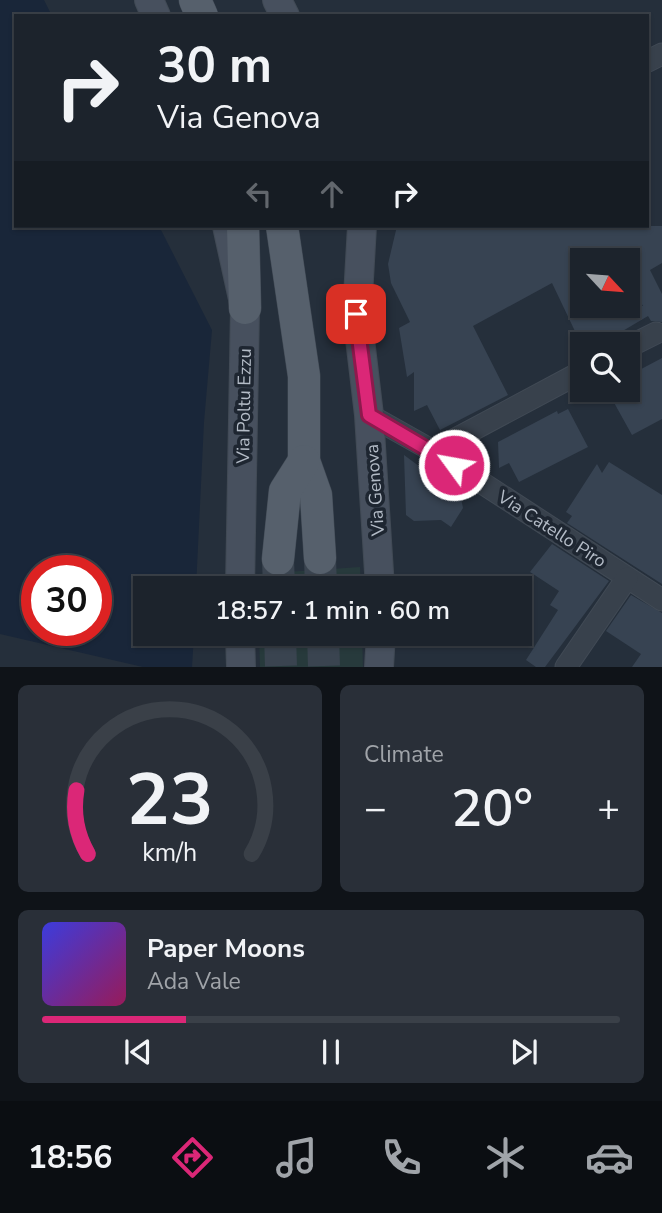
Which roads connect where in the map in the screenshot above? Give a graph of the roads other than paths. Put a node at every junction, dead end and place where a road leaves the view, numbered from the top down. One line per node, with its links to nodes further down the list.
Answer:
1 (227, 228): 5 (street, Via Poltu Ezzu)
2 (243, 228): 5 (main road)
3 (282, 228): 11 (main road)
4 (362, 228): 9 (street, Via Genova)
5 (245, 308): 14 (street, Via Poltu Ezzu)
6 (656, 333): 7 (street)
7 (640, 341)
8 (570, 378): 10 (street)
9 (369, 415): 10 (street, Via Catello Piro); 15 (street, Via Genova)
10 (433, 451): 16 (street, Via Catello Piro)
11 (304, 461): 12 (main road); 13 (main road)
12 (320, 558)
13 (278, 559)
14 (240, 576)
15 (379, 576)
16 (628, 578): 17 (street, Via Catello Piro); 22 (street)
17 (662, 600)
18 (240, 646): 20 (street)
19 (381, 646): 21 (street)
20 (241, 667)
21 (379, 667)
22 (565, 667)

